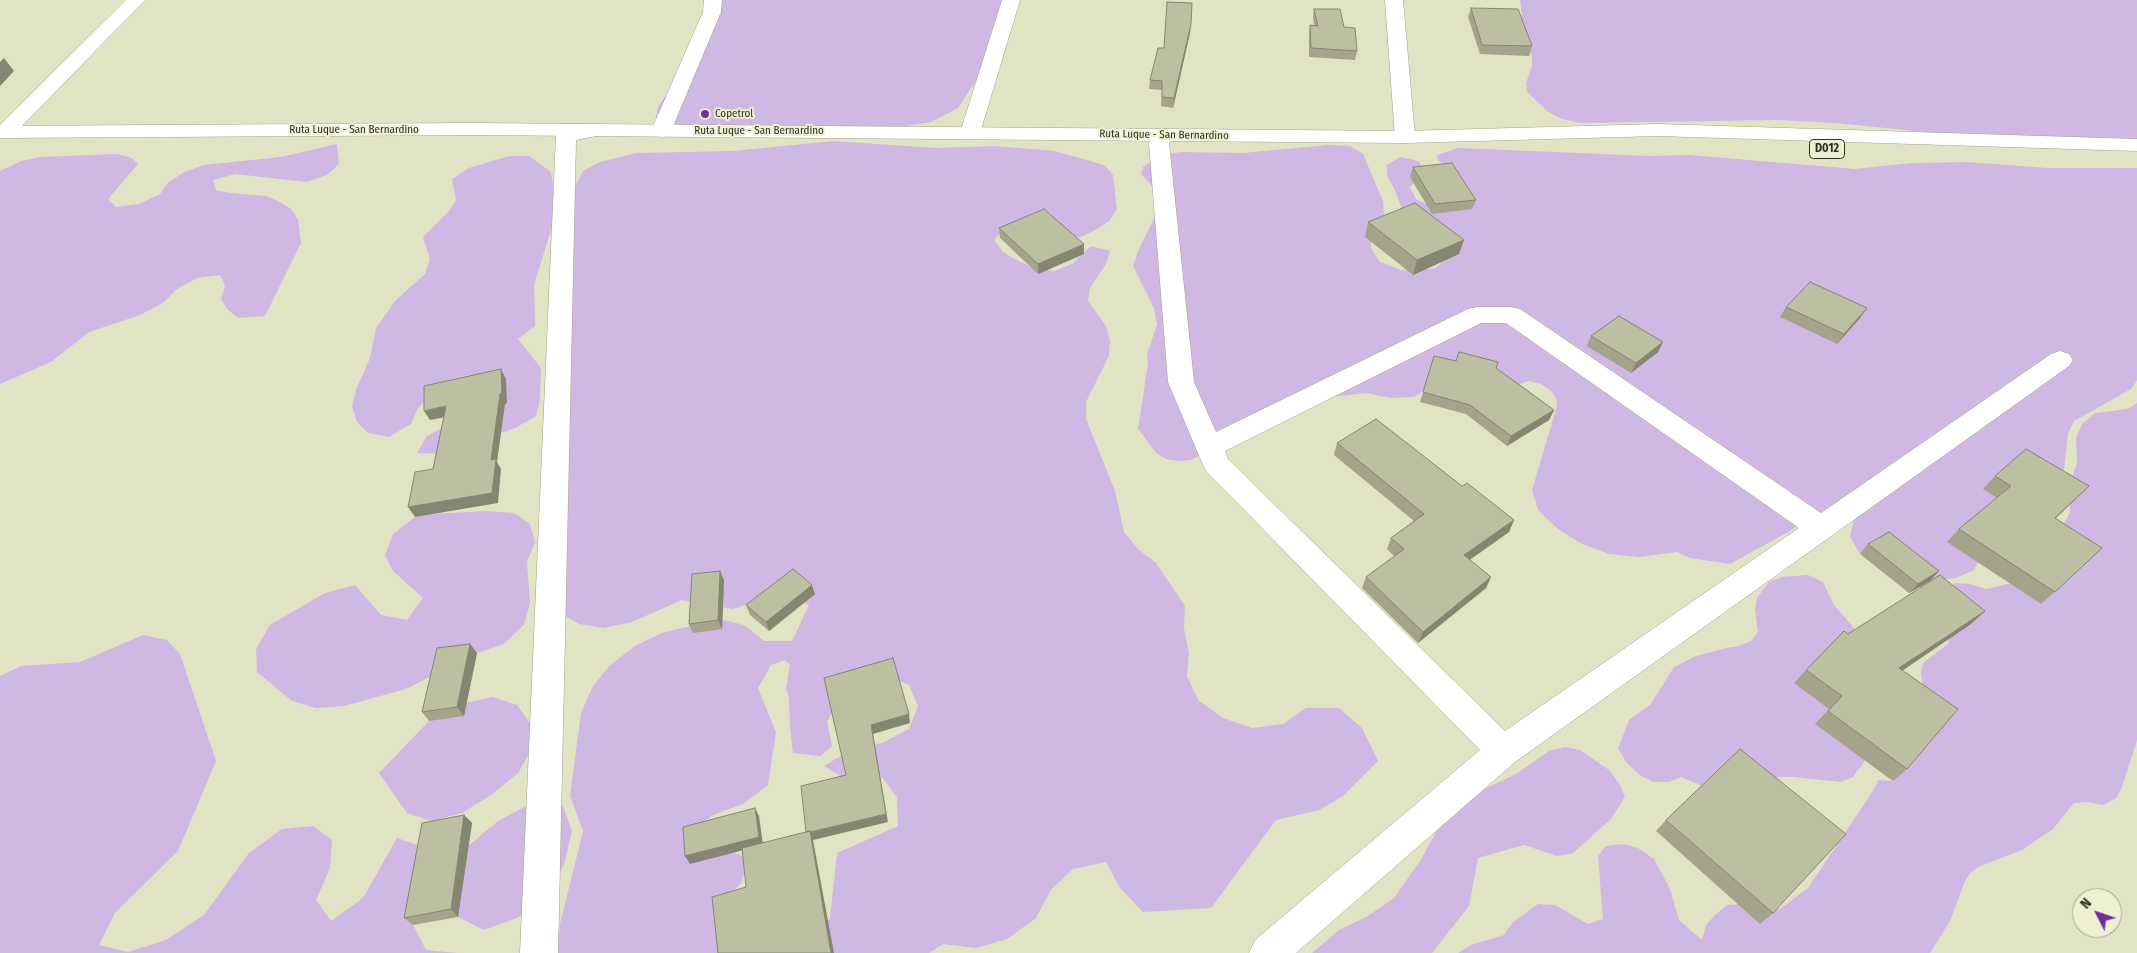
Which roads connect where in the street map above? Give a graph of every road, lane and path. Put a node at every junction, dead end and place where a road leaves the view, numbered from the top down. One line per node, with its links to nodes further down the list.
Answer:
1 (136, 0): 8 (street)
2 (713, 0): 7 (street)
3 (1011, 0): 9 (street)
4 (1383, 0): 5 (street)
5 (1394, 0): 12 (street)
6 (599, 130): 7 (street, Ruta Luque - San Bernardino / D012); 8 (street, Ruta Luque - San Bernardino / D012); 19 (street)
7 (661, 130): 9 (street, Ruta Luque - San Bernardino / D012)
8 (2, 132)
9 (970, 133): 10 (street, Ruta Luque - San Bernardino / D012)
10 (1165, 135): 12 (street, Ruta Luque - San Bernardino / D012); 16 (street)
11 (1518, 135): 12 (street, Ruta Luque - San Bernardino / D012); 13 (street, D012); 14 (street, D012)
12 (1405, 137)
13 (2137, 145)
14 (2137, 160)
15 (2060, 360): 17 (street)
16 (1210, 447): 17 (street); 18 (street)
17 (1821, 528): 18 (street)
18 (1503, 751): 20 (street)
19 (539, 953)
20 (1268, 953)

